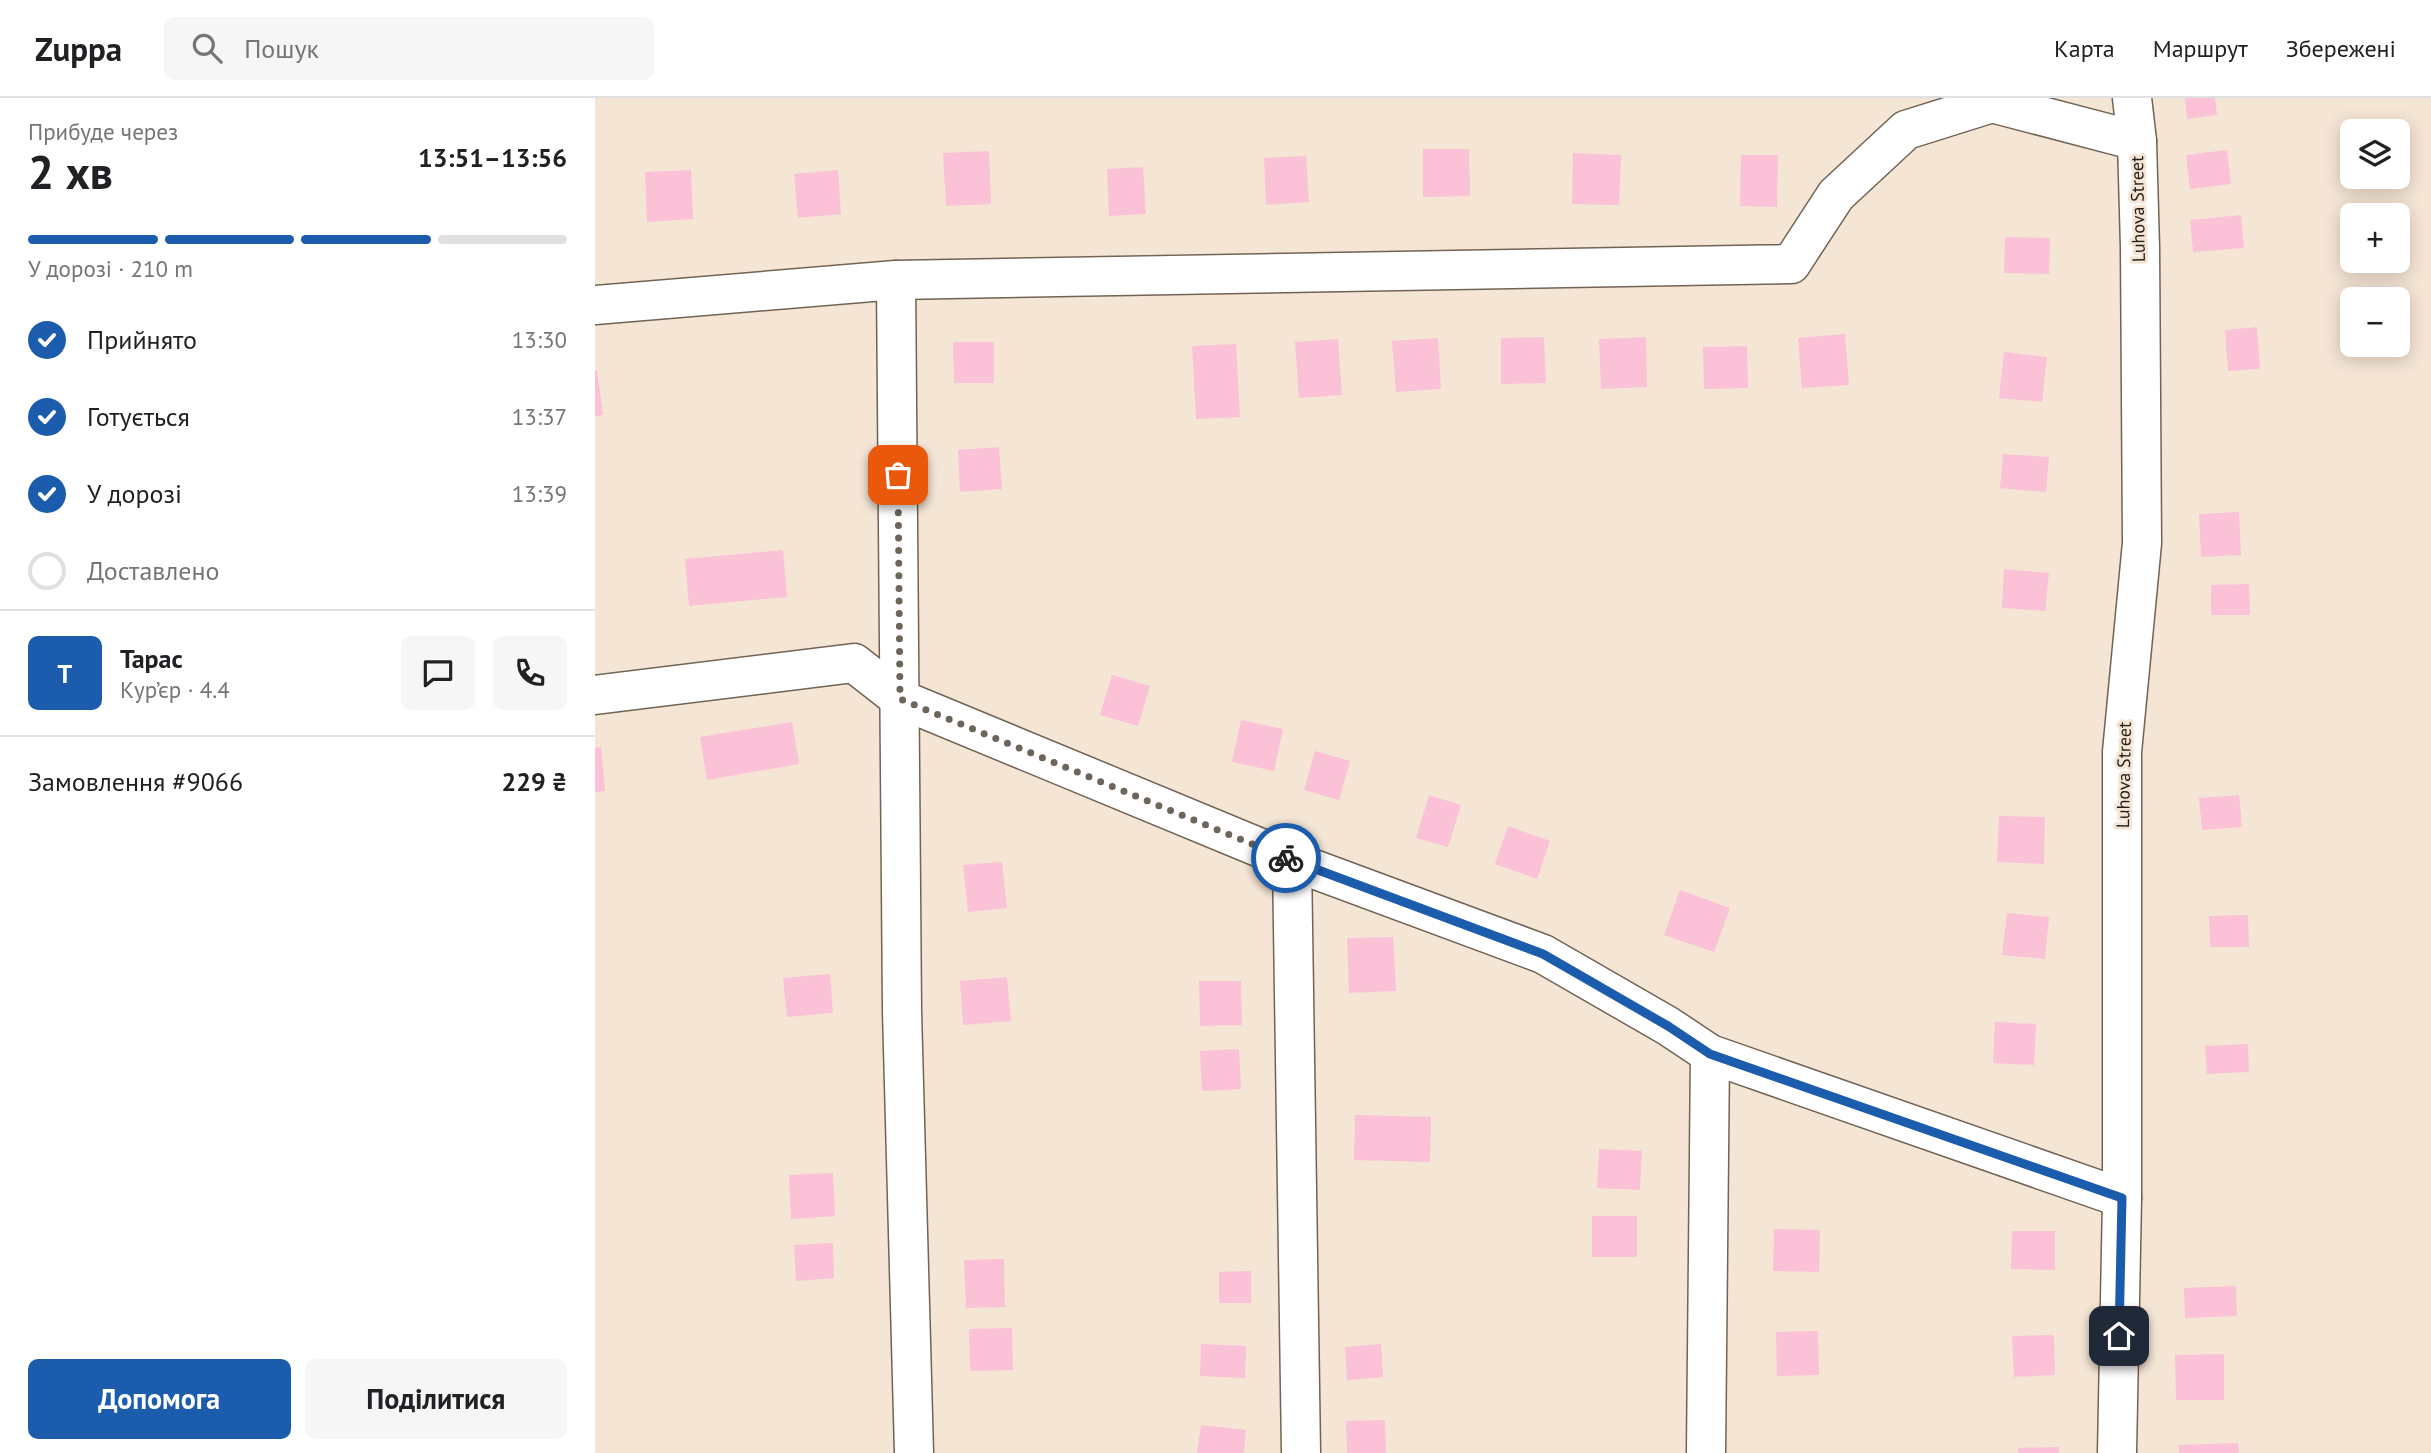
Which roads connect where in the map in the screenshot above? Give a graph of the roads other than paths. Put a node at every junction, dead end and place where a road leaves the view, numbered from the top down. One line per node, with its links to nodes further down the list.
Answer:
1 (2132, 98): 2 (street, Luhova Street)
2 (2137, 141): 3 (street); 9 (street, Luhova Street)
3 (896, 280): 4 (street); 6 (street)
4 (595, 305)
5 (595, 695): 6 (street)
6 (900, 699): 7 (street); 10 (street)
7 (1292, 861): 8 (street); 11 (street)
8 (1710, 1054): 9 (street); 12 (street)
9 (2122, 1198): 13 (street, Luhova Street)
10 (914, 1453)
11 (1301, 1453)
12 (1706, 1453)
13 (2117, 1453)

